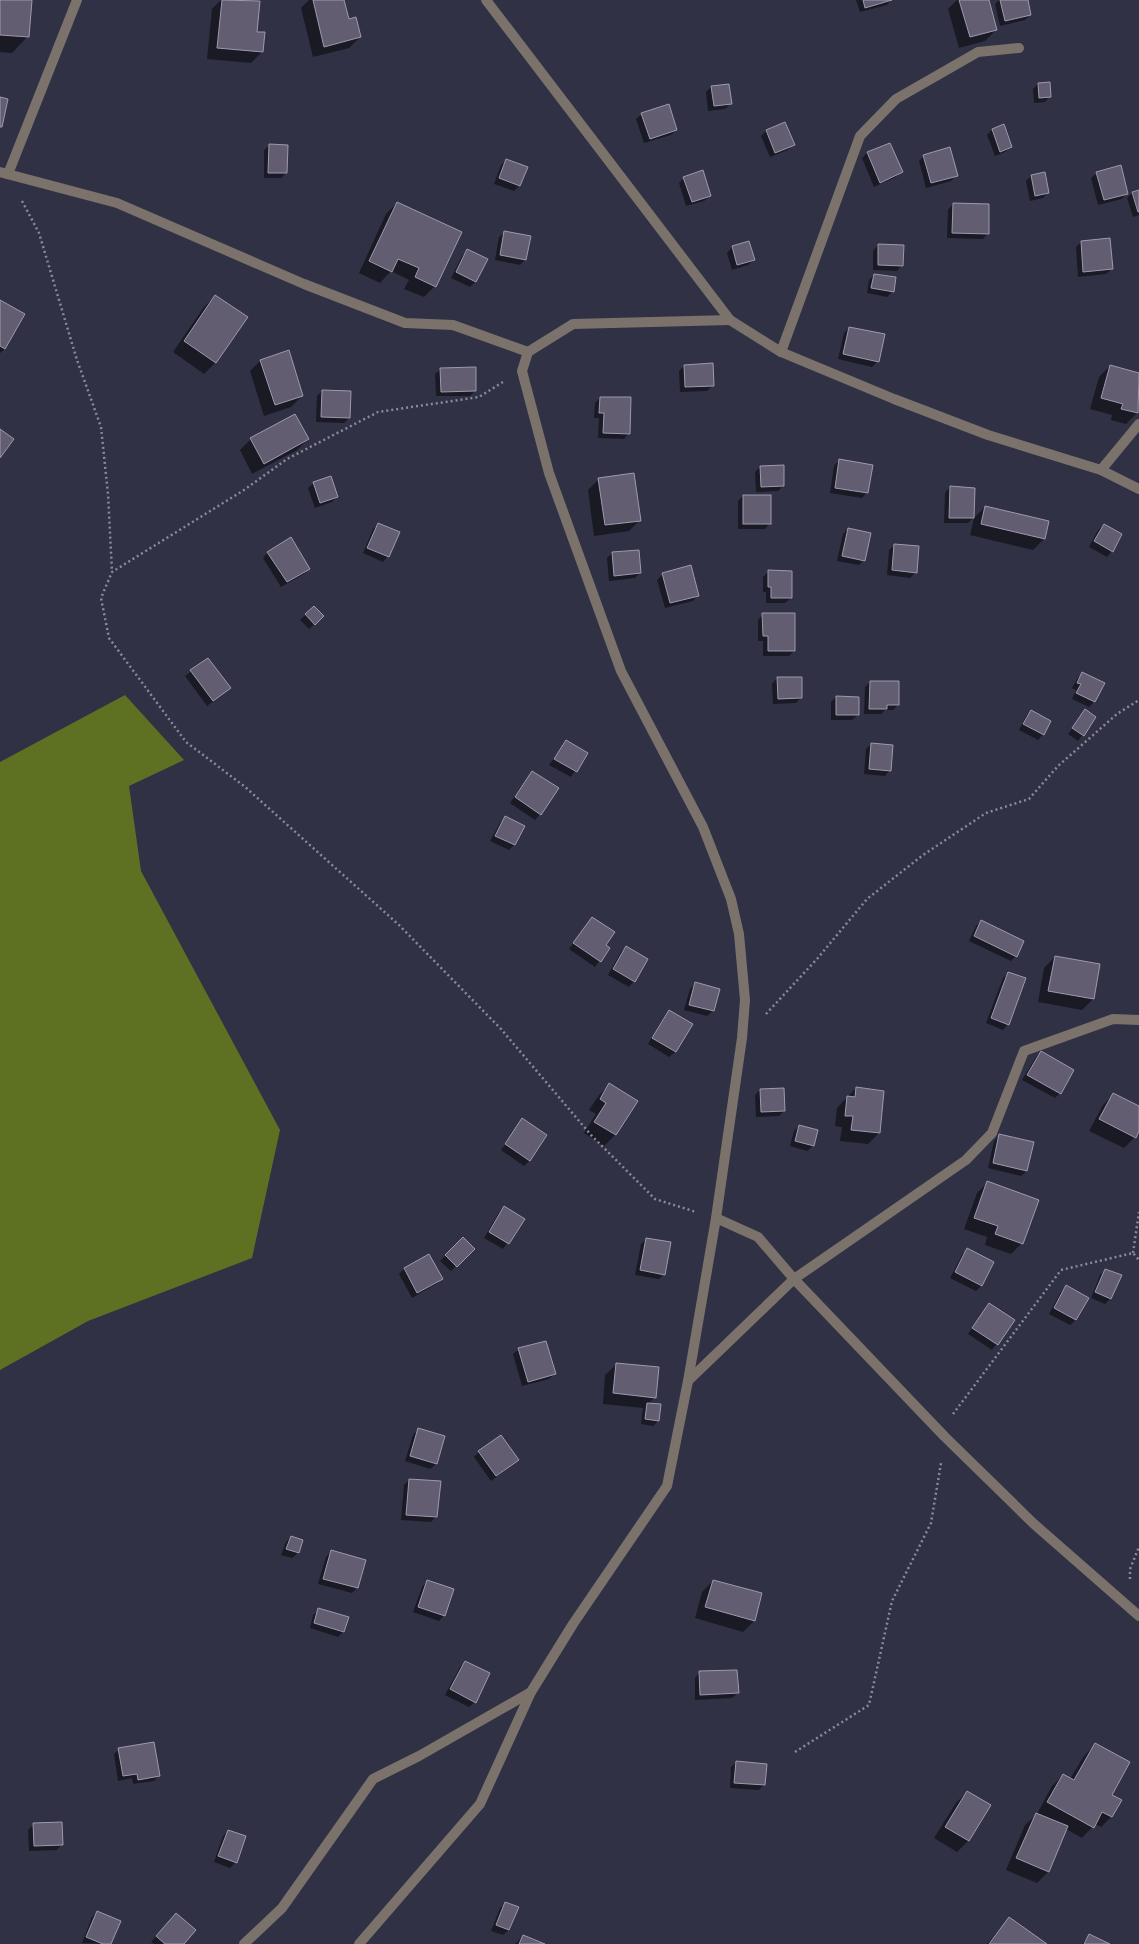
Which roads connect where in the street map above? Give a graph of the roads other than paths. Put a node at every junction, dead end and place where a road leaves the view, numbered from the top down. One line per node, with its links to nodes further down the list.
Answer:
1 (77, 0): 4 (street)
2 (486, 0): 5 (street)
3 (1019, 48): 7 (street)
4 (4, 173): 6 (street)
5 (730, 320): 6 (street); 7 (street)
6 (528, 352): 12 (street)
7 (781, 352): 9 (street)
8 (1139, 424): 9 (street)
9 (1101, 470): 10 (street)
10 (1139, 489)
11 (1139, 1020): 13 (street)
12 (716, 1218): 13 (street); 14 (street)
13 (794, 1279): 14 (street); 15 (street)
14 (688, 1381): 16 (street)
15 (1139, 1616)
16 (531, 1692): 17 (street); 18 (street)
17 (244, 1944)
18 (359, 1944)

